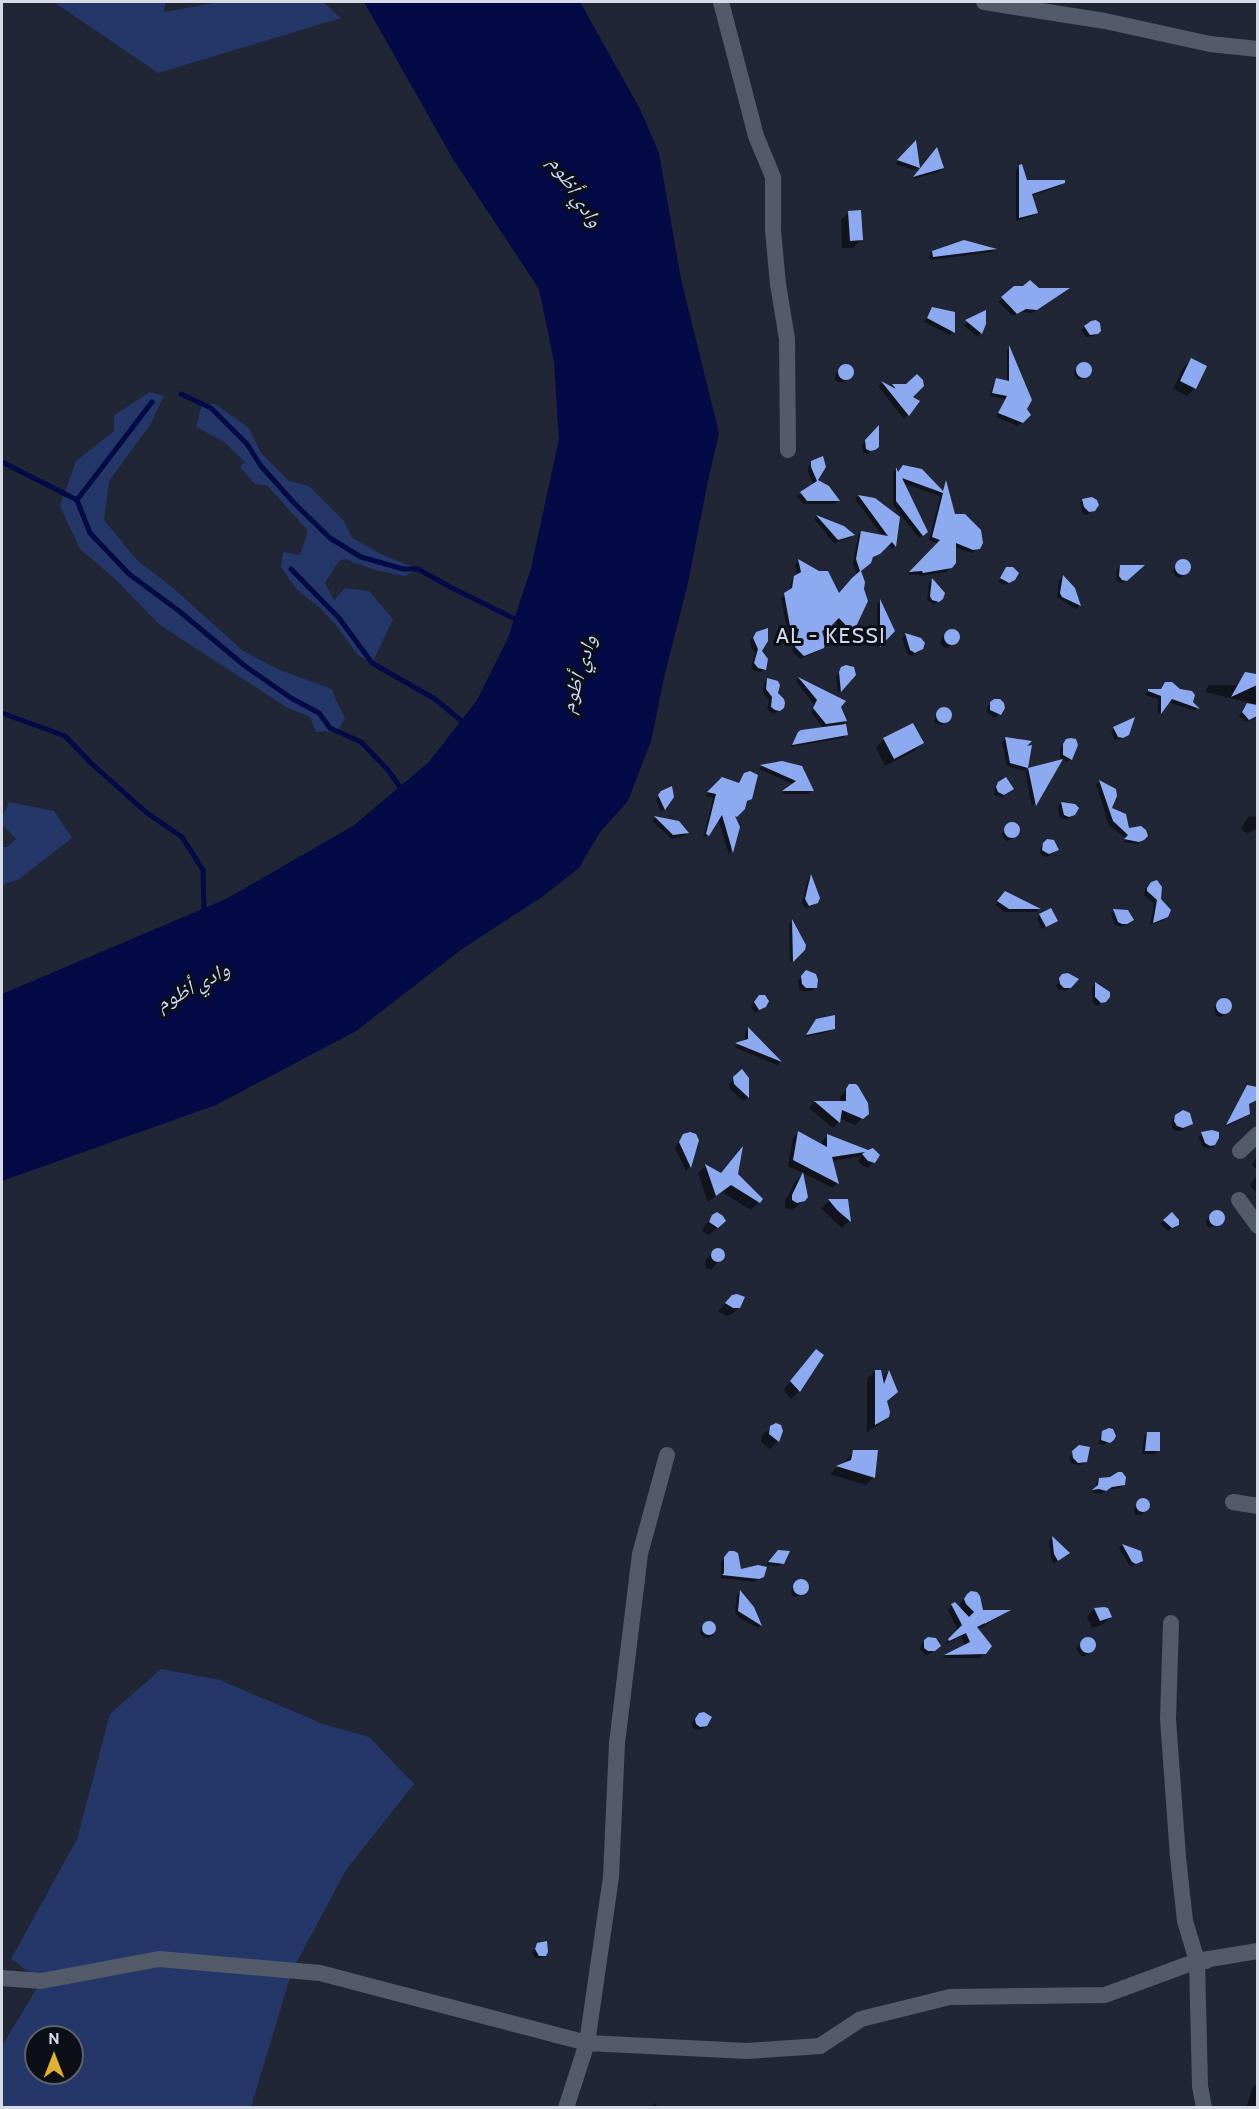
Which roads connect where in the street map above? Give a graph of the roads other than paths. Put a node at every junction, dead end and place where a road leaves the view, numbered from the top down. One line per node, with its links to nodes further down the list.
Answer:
1 (721, 2): 4 (street)
2 (984, 2): 3 (street)
3 (1257, 49)
4 (788, 450)
5 (1257, 1134): 6 (street)
6 (1240, 1151)
7 (1239, 1200): 8 (street)
8 (1257, 1226)
9 (667, 1455): 17 (street)
10 (1233, 1502): 11 (street)
11 (1257, 1506)
12 (1171, 1623): 15 (street)
13 (1257, 1951): 15 (street)
14 (1257, 1958): 15 (street)
15 (1197, 1961): 17 (street); 19 (street)
16 (2, 1978): 17 (street)
17 (587, 2043): 18 (street)
18 (566, 2108)
19 (1204, 2108)

